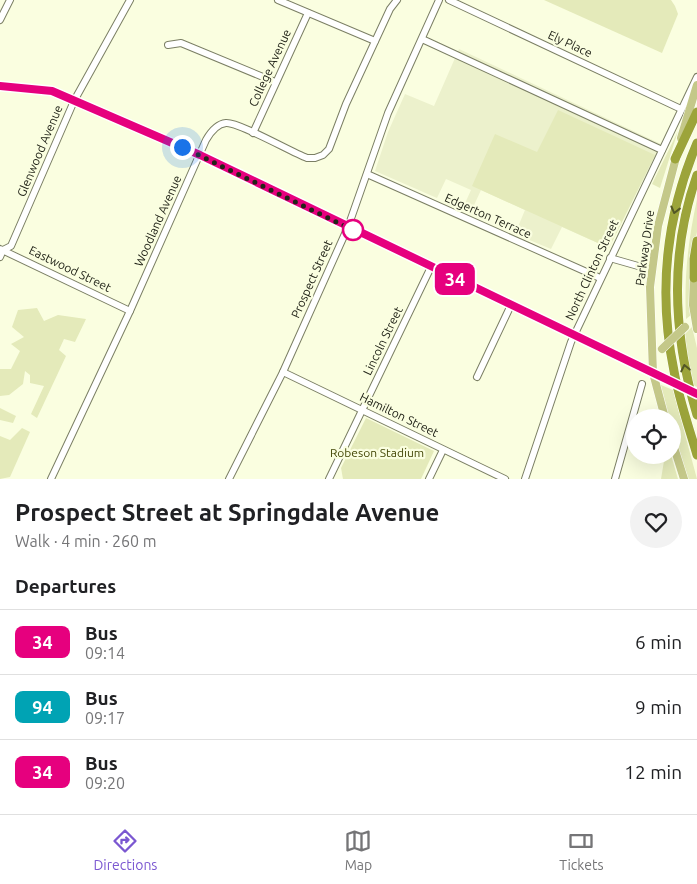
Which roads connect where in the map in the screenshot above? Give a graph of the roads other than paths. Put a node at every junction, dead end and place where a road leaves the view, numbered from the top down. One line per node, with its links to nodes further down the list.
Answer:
1 (10, 0): 8 (street)
2 (129, 0): 16 (street, Glenwood Avenue)
3 (278, 0): 7 (street)
4 (397, 0): 10 (street, Woodland Avenue)
5 (440, 0): 9 (street, Prospect Street)
6 (449, 0): 17 (street, Ely Place)
7 (308, 13): 10 (street); 13 (street, College Avenue)
8 (0, 20)
9 (422, 39): 21 (street); 24 (street, Prospect Street)
10 (375, 41): 19 (street, Woodland Avenue)
11 (168, 44): 13 (street)
12 (697, 77): 17 (street, North Clinton Street)
13 (275, 82): 19 (street, College Avenue)
14 (697, 85): 23 (main road, Parkway Drive)
15 (0, 86): 16 (street)
16 (74, 101): 22 (street); 28 (street, Glenwood Avenue)
17 (681, 109): 21 (street, North Clinton Street)
18 (697, 112): 23 (highway)
19 (253, 133): 22 (street, Woodland Avenue)
20 (697, 144): 50 (highway, one-way to 50)
21 (662, 150): 29 (street, North Clinton Street)
22 (200, 155): 26 (street); 36 (street, Woodland Avenue)
23 (675, 159): 32 (main road, Parkway Drive)
24 (367, 174): 26 (street, Prospect Street); 33 (street, Edgerton Terrace)
25 (697, 175): 48 (highway, one-way to 25)
26 (348, 227): 31 (street); 41 (street, Prospect Street)
27 (697, 241): 34 (highway)
28 (1, 252): 36 (street, Eastwood Street)
29 (610, 258): 32 (street); 33 (street, North Clinton Street)
30 (697, 263): 34 (main road)
31 (431, 268): 35 (street); 47 (street, Lincoln Street)
32 (652, 270): 40 (main road, Parkway Drive)
33 (600, 278): 39 (street, North Clinton Street)
34 (695, 284): 37 (main road)
35 (511, 306): 39 (street); 43 (street)
36 (130, 311): 52 (street, Woodland Avenue)
37 (694, 315): 38 (main road); 40 (main road, bridge)
38 (697, 329)
39 (574, 336): 42 (street); 57 (street, North Clinton Street)
40 (652, 338): 42 (main road, Parkway Drive)
41 (283, 372): 47 (street, Hamilton Street); 53 (street, Prospect Street)
42 (653, 373): 45 (street, bridge); 46 (main road, Parkway Drive)
43 (477, 377)
44 (642, 384): 58 (street)
45 (697, 394)
46 (663, 409)
47 (362, 410): 49 (street, Hamilton Street); 54 (street, Lincoln Street)
48 (697, 415)
49 (443, 450): 55 (street); 56 (street, Hamilton Street)
50 (697, 455)
51 (679, 464): 59 (main road)
52 (52, 479)
53 (229, 479)
54 (329, 479)
55 (429, 479)
56 (505, 479)
57 (525, 479)
58 (615, 479)
59 (684, 479)

